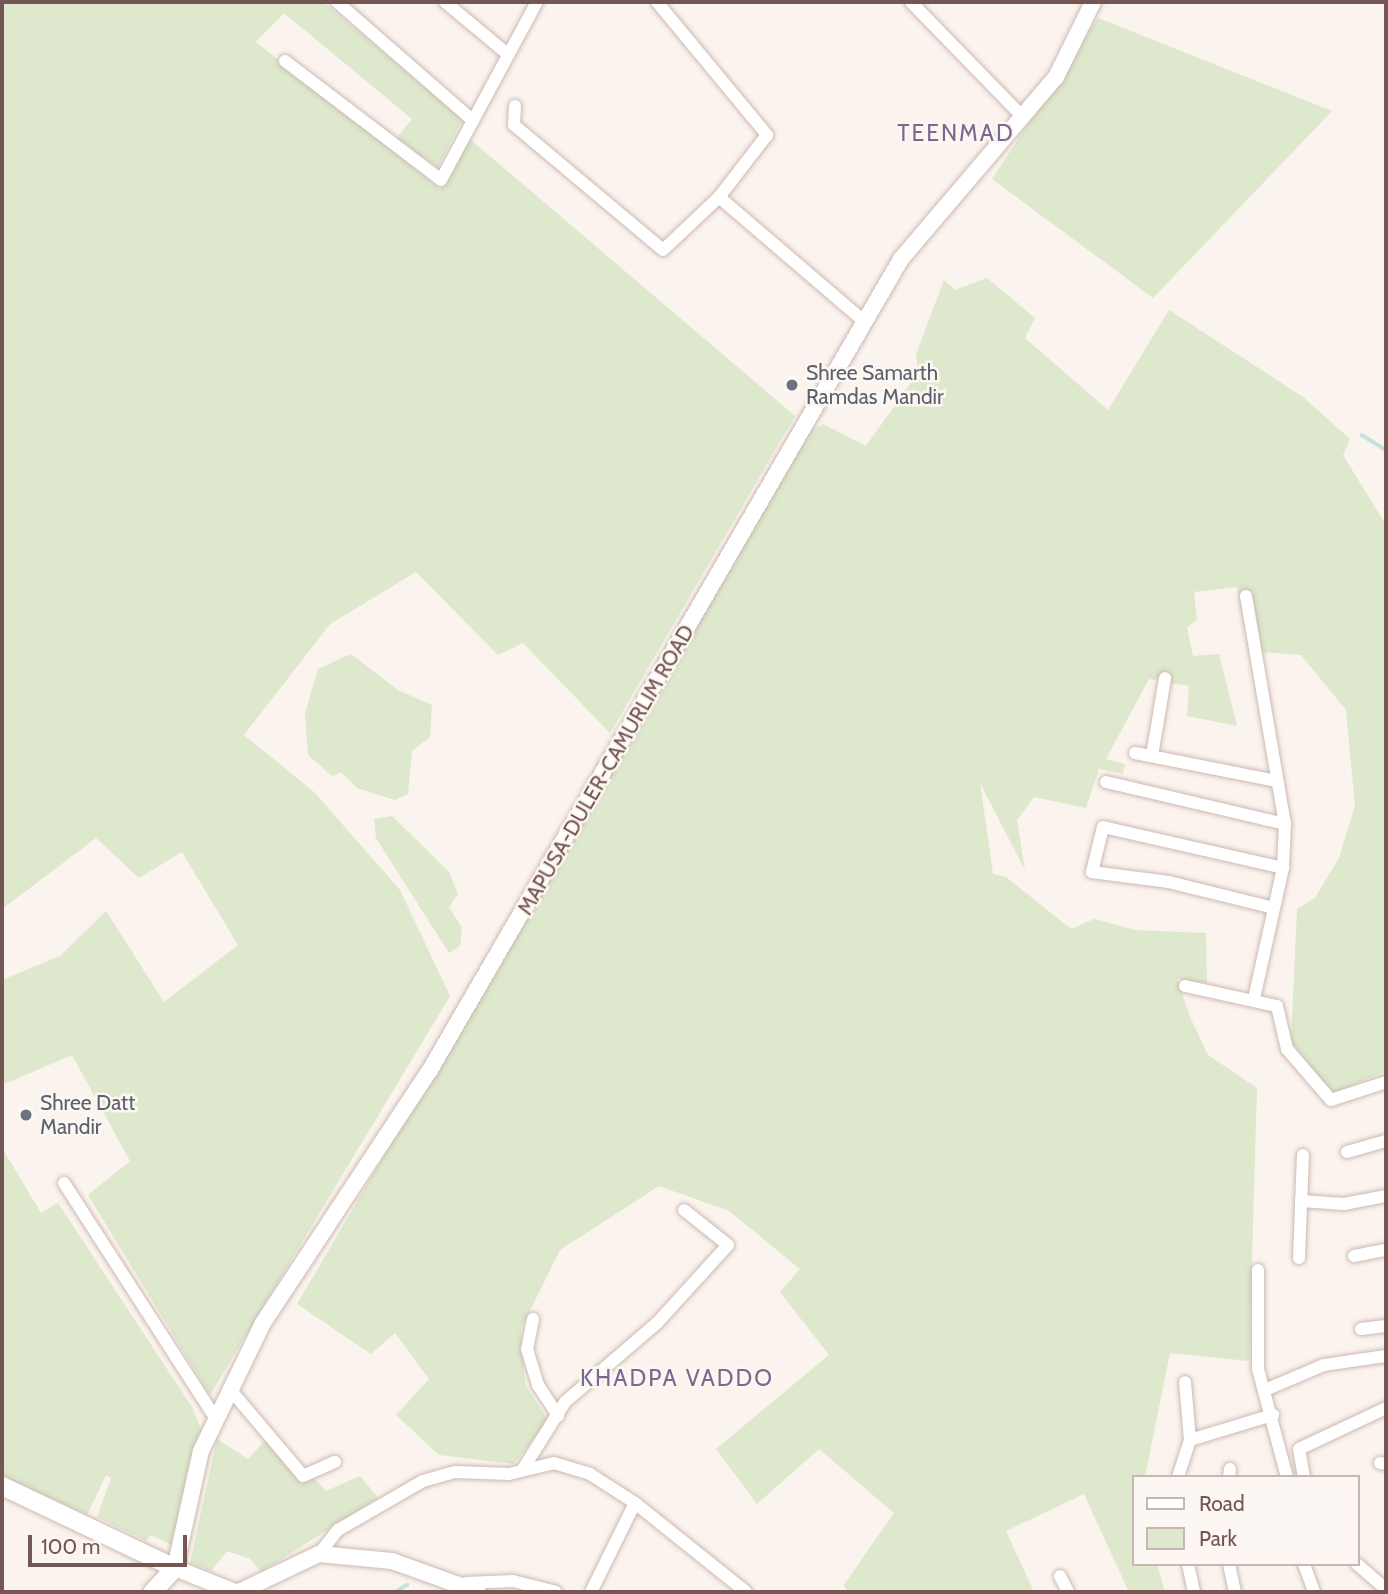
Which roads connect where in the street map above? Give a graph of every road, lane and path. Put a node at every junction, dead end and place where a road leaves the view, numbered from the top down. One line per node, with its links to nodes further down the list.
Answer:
1 (337, 2): 11 (street)
2 (445, 2): 7 (street)
3 (537, 2): 7 (street)
4 (657, 2): 12 (street)
5 (911, 2): 10 (street)
6 (1093, 2): 10 (street, MAPUSA-DULER-CAMURLIM ROAD)
7 (505, 52): 11 (street)
8 (285, 61): 11 (street)
9 (514, 106): 12 (street)
10 (1023, 117): 13 (street, MAPUSA-DULER-CAMURLIM ROAD)
11 (471, 119)
12 (719, 197): 13 (street)
13 (865, 322): 42 (street, MAPUSA-DULER-CAMURLIM ROAD)
14 (1247, 596): 18 (street)
15 (1165, 678): 17 (street)
16 (1135, 753): 17 (street)
17 (1152, 756): 18 (street)
18 (1277, 781): 20 (street)
19 (1106, 782): 20 (street)
20 (1285, 824): 21 (street)
21 (1283, 868): 22 (street); 22 (street)
22 (1274, 908): 24 (street)
23 (1185, 986): 24 (street)
24 (1254, 999): 25 (street)
25 (1386, 1082)
26 (1386, 1141): 27 (street)
27 (1346, 1152)
28 (1303, 1155): 31 (street)
29 (64, 1183): 46 (street)
30 (1386, 1196): 31 (street)
31 (1301, 1201): 35 (street)
32 (684, 1210): 47 (street)
33 (1386, 1250): 34 (street)
34 (1354, 1256)
35 (1299, 1258)
36 (1258, 1270): 43 (street)
37 (533, 1319): 47 (street)
38 (1386, 1326): 39 (street)
39 (1361, 1329)
40 (1386, 1356): 43 (street)
41 (1185, 1382): 48 (street)
42 (229, 1388): 46 (street, MAPUSA-DULER-CAMURLIM ROAD); 49 (street)
43 (1265, 1390): 45 (street)
44 (1386, 1408): 53 (street)
45 (1273, 1415): 48 (street); 52 (street)
46 (214, 1416): 61 (street, MAPUSA-DULER-CAMURLIM ROAD)
47 (558, 1416): 50 (street)
48 (1190, 1440): 51 (street)
49 (335, 1462)
50 (523, 1469): 55 (street); 56 (street)
51 (1179, 1475)
52 (1287, 1475)
53 (1304, 1475)
54 (2, 1486): 61 (main road)
55 (635, 1503): 69 (street); 70 (street)
56 (319, 1554): 63 (street); 64 (street)
57 (1188, 1566): 72 (street)
58 (1229, 1566): 73 (street)
59 (1305, 1566): 74 (street)
60 (1359, 1566): 65 (street)
61 (175, 1567): 66 (main road); 67 (street)
62 (1060, 1576): 71 (street)
63 (472, 1588): 68 (street)
64 (258, 1589): 67 (street)
65 (1386, 1589)
66 (153, 1592)
67 (237, 1592)
68 (556, 1592)
69 (591, 1592)
70 (746, 1592)
71 (1068, 1592)
72 (1194, 1592)
73 (1235, 1592)
74 (1314, 1592)

